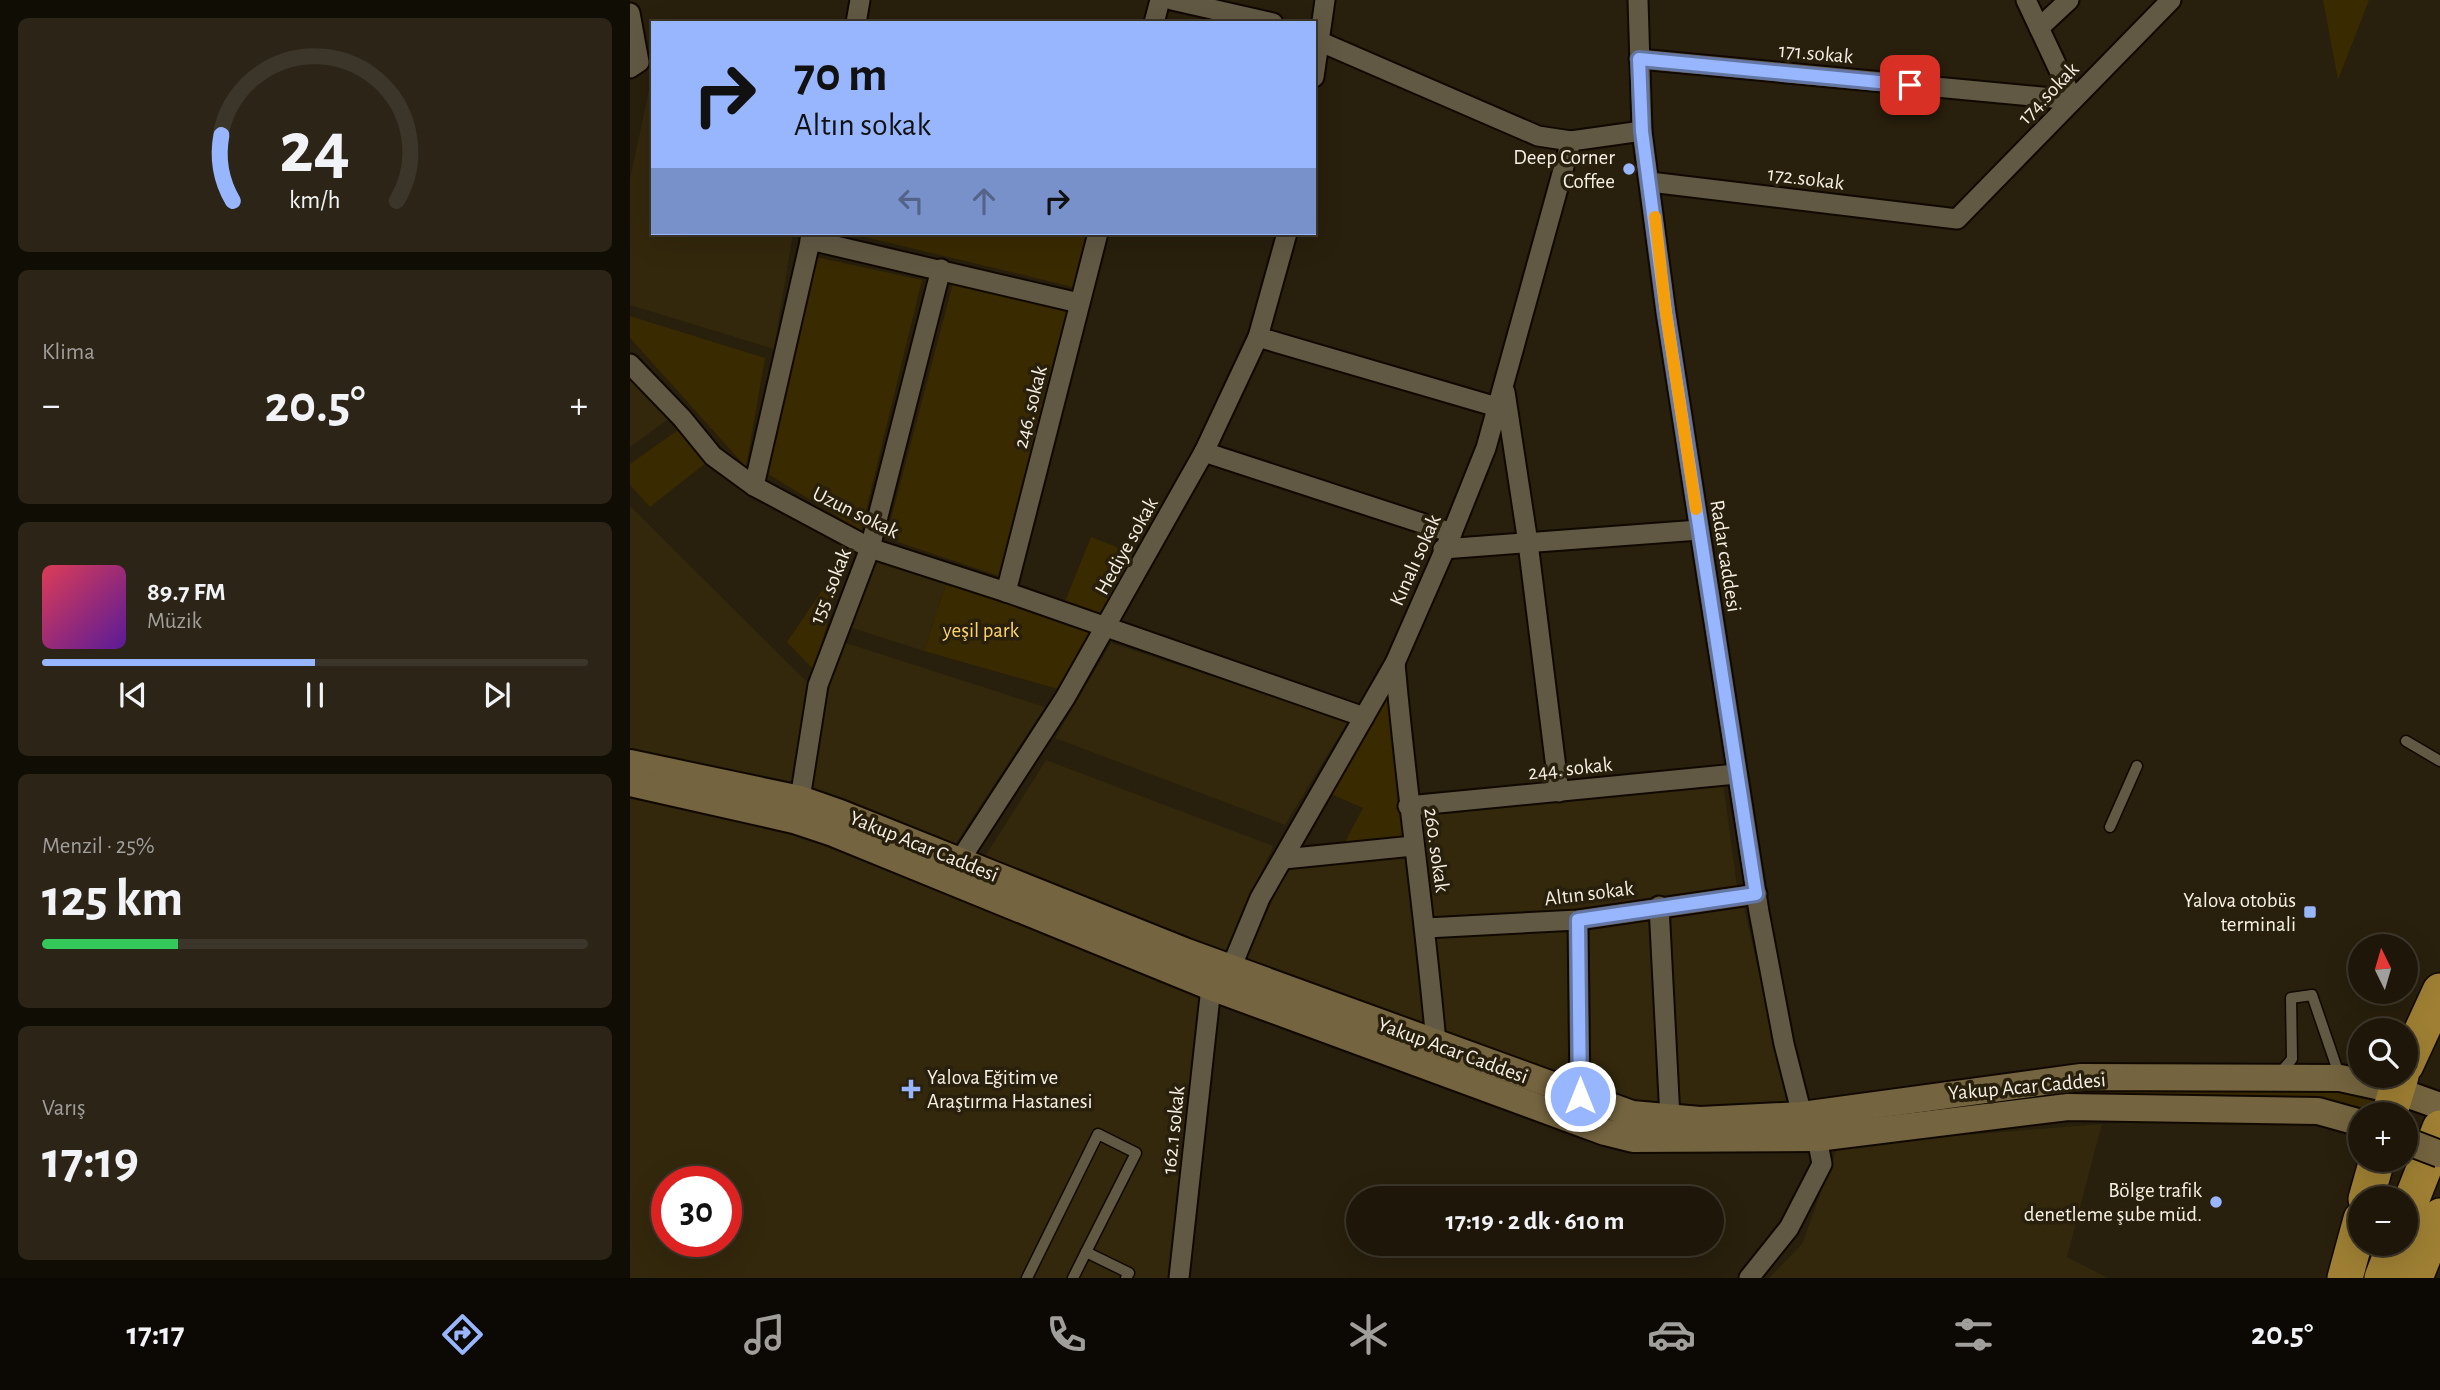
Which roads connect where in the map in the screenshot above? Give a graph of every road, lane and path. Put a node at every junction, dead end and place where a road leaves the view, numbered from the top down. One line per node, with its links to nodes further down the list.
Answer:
1 (860, 0): 10 (street)
2 (1160, 0): 11 (street)
3 (1172, 0): 12 (street)
4 (1325, 0): 14 (street)
5 (1638, 0): 15 (street, Radar caddesi)
6 (2026, 0): 13 (street)
7 (2068, 0): 13 (street)
8 (2171, 0): 17 (street, 174.sokak)
9 (630, 13): 16 (street)
10 (856, 21)
11 (1155, 21)
12 (1264, 21)
13 (2039, 29): 17 (street)
14 (1317, 40): 19 (street)
15 (1639, 59): 17 (street, 171.sokak); 18 (street, Radar caddesi)
16 (641, 65)
17 (2073, 100): 21 (street, 174.sokak)
18 (1642, 131): 19 (street); 20 (street, Radar caddesi)
19 (1571, 141): 29 (street, Kınalı sokak)
20 (1650, 183): 21 (street, 172.sokak); 33 (street, Radar caddesi)
21 (1957, 219)
22 (1097, 235): 26 (street, 246. sokak)
23 (1286, 235): 27 (street, Hediye sokak)
24 (811, 236): 25 (street); 32 (street)
25 (941, 269): 26 (street); 36 (street, 155 .sokak)
26 (1079, 303): 37 (street, 246. sokak)
27 (1258, 337): 30 (street); 31 (street, Hediye sokak)
28 (630, 364): 32 (street, Uzun sokak)
29 (1504, 384): 30 (street, Kınalı sokak); 35 (street)
30 (1497, 407): 34 (street, Kınalı sokak)
31 (1204, 452): 34 (street); 38 (street, Hediye sokak)
32 (754, 486): 36 (street, Uzun sokak)
33 (1699, 530): 35 (street); 45 (street, Radar caddesi)
34 (1447, 541): 35 (street); 39 (street, Kınalı sokak)
35 (1528, 543): 47 (street)
36 (870, 548): 37 (street, Uzun sokak); 48 (street, 155 .sokak)
37 (1006, 592): 38 (street, Uzun sokak)
38 (1107, 627): 40 (street, Uzun sokak); 53 (street, Hediye sokak)
39 (1395, 663): 40 (street, Kınalı sokak); 49 (street, 260. sokak)
40 (1364, 717): 52 (street, Kınalı sokak)
41 (2406, 741): 42 (lane)
42 (2440, 761)
43 (630, 763): 48 (street, Yakup Acar Caddesi)
44 (2137, 766): 50 (lane)
45 (1737, 774): 47 (street, 244. sokak); 54 (street, Radar caddesi)
46 (630, 783): 59 (street, Yakup Acar Caddesi)
47 (1559, 792): 49 (street, 244. sokak)
48 (800, 799): 53 (street, Yakup Acar Caddesi)
49 (1408, 806): 51 (street, 260. sokak)
50 (2110, 827)
51 (1413, 846): 52 (street); 57 (street, 260. sokak)
52 (1284, 859): 58 (street, Kınalı sokak)
53 (960, 860): 58 (street, Yakup Acar Caddesi)
54 (1756, 894): 55 (street, Altın sokak); 69 (street, Radar caddesi)
55 (1659, 906): 56 (street, Altın sokak); 70 (street)
56 (1578, 920): 57 (street, Altın sokak); 67 (street)
57 (1426, 928): 62 (street, 260. sokak)
58 (1231, 968): 62 (street, Yakup Acar Caddesi)
59 (1211, 987): 73 (street, Yakup Acar Caddesi); 84 (street, 162.1 sokak)
60 (2440, 991): 61 (highway)
61 (2418, 1038)
62 (1436, 1044): 67 (street, Yakup Acar Caddesi)
63 (2348, 1071): 65 (lane)
64 (2348, 1075): 65 (street, Yakup Acar Caddesi)
65 (2275, 1079): 69 (street, Yakup Acar Caddesi)
66 (2418, 1086): 68 (street, Yakup Acar Caddesi)
67 (1580, 1096): 70 (street, Yakup Acar Caddesi)
68 (2440, 1106)
69 (1802, 1115): 70 (street, Yakup Acar Caddesi)
70 (1670, 1118)
71 (2348, 1120): 73 (street, Yakup Acar Caddesi)
72 (2440, 1128): 76 (highway)
73 (1817, 1138): 85 (street)
74 (2418, 1146): 75 (street, bridge)
75 (2440, 1154)
76 (2417, 1186)
77 (2440, 1216): 88 (highway)
78 (1086, 1252): 81 (lane); 82 (lane); 83 (lane)
79 (2351, 1256): 86 (highway)
80 (2390, 1256): 87 (highway)
81 (1027, 1278)
82 (1073, 1278)
83 (1126, 1278)
84 (1179, 1278)
85 (1749, 1278)
86 (2345, 1278)
87 (2382, 1278)
88 (2414, 1278)

